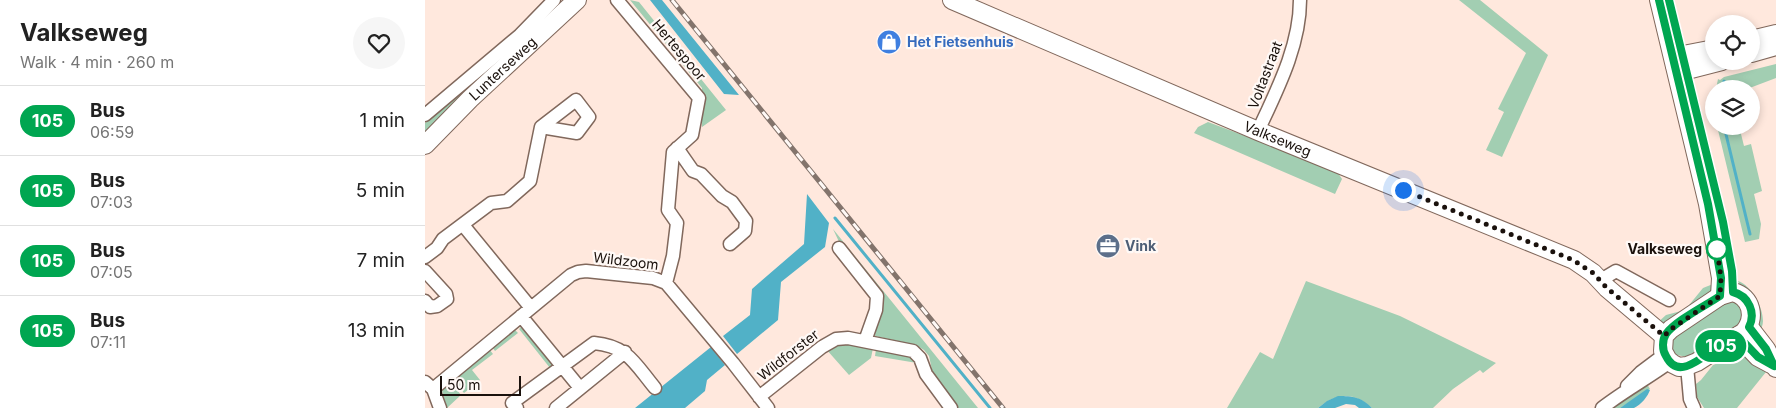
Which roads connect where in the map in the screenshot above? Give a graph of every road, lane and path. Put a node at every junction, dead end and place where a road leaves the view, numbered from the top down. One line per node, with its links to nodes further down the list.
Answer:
1 (554, 0): 15 (street)
2 (577, 0): 18 (street, Lunterseweg)
3 (617, 0): 19 (street, Hertespoor)
4 (952, 0): 17 (street, Valkseweg)
5 (1300, 0): 17 (street, Voltastraat)
6 (1659, 0): 14 (street)
7 (1669, 0): 14 (street)
8 (1776, 34): 9 (street)
9 (1760, 38)
10 (1776, 46): 11 (street)
11 (1760, 50)
12 (1705, 53): 14 (street)
13 (1705, 62): 14 (street)
14 (1681, 64): 27 (street)
15 (425, 115)
16 (541, 127): 20 (street)
17 (1258, 131): 25 (street, Valkseweg)
18 (427, 147)
19 (677, 148): 21 (street); 26 (street, Hertespoor)
20 (463, 225): 23 (street); 30 (street)
21 (730, 244)
22 (839, 248): 33 (street)
23 (425, 257)
24 (425, 271): 29 (street)
25 (1601, 280): 28 (street); 32 (street, Valkseweg)
26 (666, 282): 30 (street, Wildzoom); 42 (street, Wildzoom)
27 (1727, 294): 31 (street); 32 (street)
28 (1669, 300)
29 (425, 301)
30 (526, 312): 37 (street); 39 (street, Wildzoom)
31 (1743, 331): 36 (street); 38 (street)
32 (1664, 336): 35 (street)
33 (865, 341): 42 (street, Wildforster); 47 (street, Wildforster)
34 (625, 352): 37 (street); 40 (street); 41 (street)
35 (1667, 358): 36 (street); 48 (street)
36 (1687, 366): 49 (street)
37 (563, 367): 40 (street); 44 (street)
38 (1775, 367)
39 (429, 386): 43 (street)
40 (580, 388): 45 (street)
41 (655, 388)
42 (759, 397): 46 (street, Wildzoom)
43 (440, 408)
44 (517, 408)
45 (556, 408)
46 (768, 408)
47 (951, 408)
48 (1602, 408)
49 (1694, 408)

